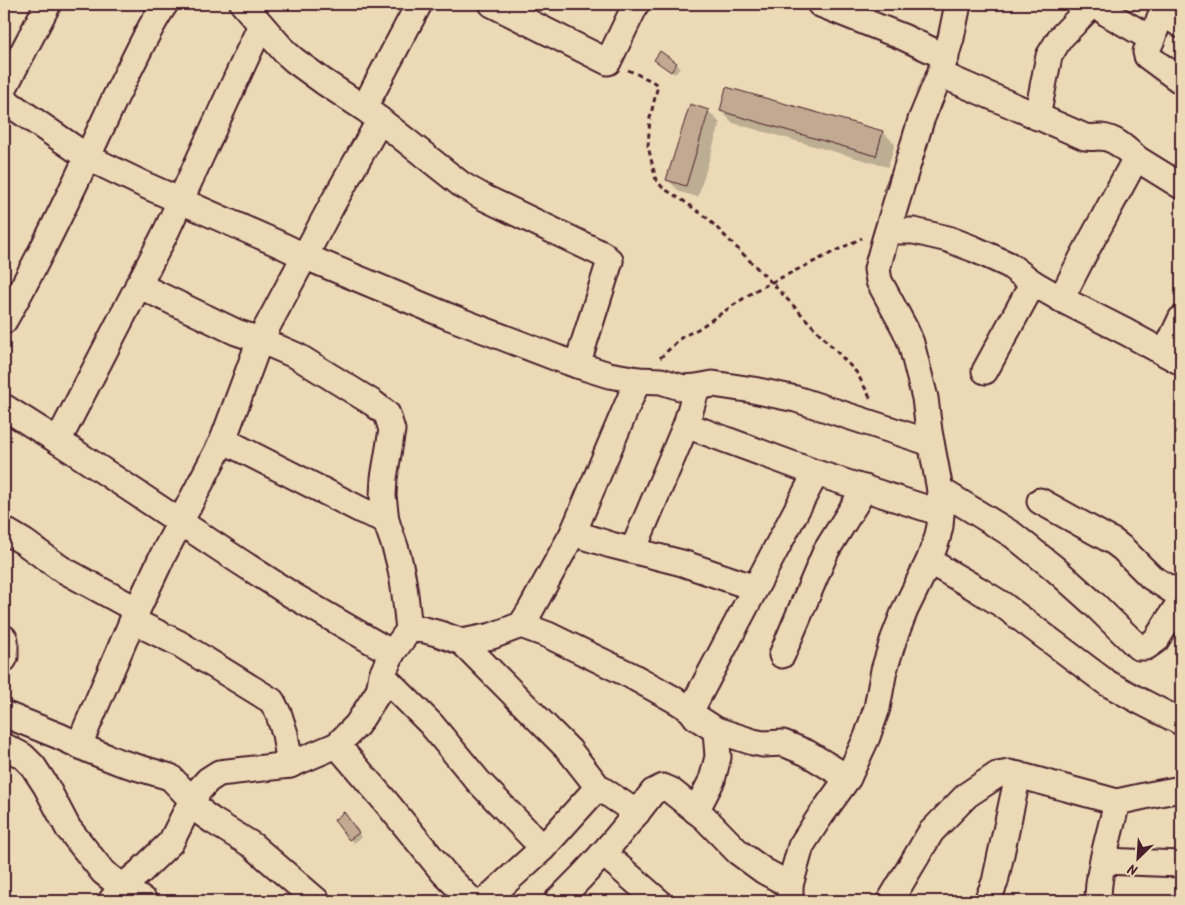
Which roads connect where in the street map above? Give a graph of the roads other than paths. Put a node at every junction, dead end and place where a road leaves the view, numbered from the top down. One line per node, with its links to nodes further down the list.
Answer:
1 (48, 4): 16 (street)
2 (165, 4): 20 (street)
3 (243, 4): 12 (street)
4 (419, 4): 18 (street)
5 (492, 4): 10 (street)
6 (636, 4): 10 (street)
7 (820, 4): 14 (street)
8 (958, 4): 14 (street)
9 (1095, 4): 13 (street); 19 (street)
10 (526, 11)
11 (1171, 14): 13 (street)
12 (261, 25): 18 (street); 23 (street)
13 (1152, 40): 15 (street)
14 (943, 65): 19 (street); 24 (street)
15 (1181, 81)
16 (4, 88)
17 (4, 100): 20 (street)
18 (372, 114): 25 (street); 33 (street)
19 (1037, 116): 21 (street)
20 (88, 157): 23 (street); 30 (street)
21 (1136, 158): 22 (street); 28 (street)
22 (1181, 186)
23 (180, 201): 25 (street); 27 (street)
24 (888, 231): 26 (street); 41 (street)
25 (304, 256): 31 (street); 33 (street)
26 (1033, 283): 28 (street); 34 (street)
27 (138, 285): 31 (street); 40 (street)
28 (1060, 299): 32 (street)
29 (1181, 319): 32 (street)
30 (4, 321)
31 (260, 340): 39 (street); 46 (street)
32 (1173, 358)
33 (576, 366): 35 (street)
34 (985, 371)
35 (638, 380): 36 (street); 49 (street)
36 (697, 387): 38 (street); 41 (street)
37 (4, 408): 40 (street)
38 (686, 425): 42 (street); 50 (street)
39 (223, 440): 46 (street); 47 (street)
40 (58, 441): 47 (street)
41 (931, 443): 44 (street)
42 (816, 473): 43 (street); 52 (street)
43 (865, 488): 44 (street); 60 (street)
44 (941, 501): 51 (street); 53 (street)
45 (1040, 501): 53 (street)
46 (386, 520): 56 (street)
47 (182, 522): 54 (street); 59 (street)
48 (4, 530): 54 (street)
49 (573, 533): 50 (street); 55 (street)
50 (633, 550): 52 (street)
51 (929, 561): 65 (street); 72 (street)
52 (755, 588): 63 (street)
53 (1181, 598)
54 (135, 616): 67 (street); 70 (street)
55 (521, 625): 58 (street); 63 (street)
56 (410, 630): 58 (street); 59 (street)
57 (4, 638): 61 (street)
58 (462, 642): 73 (street)
59 (392, 652): 62 (street)
60 (782, 655)
61 (4, 659)
62 (382, 675): 68 (street); 79 (street)
63 (691, 710): 66 (street)
64 (4, 714): 67 (street)
65 (1181, 722)
66 (716, 730): 72 (street); 77 (street)
67 (79, 745): 75 (street)
68 (337, 745): 70 (street); 87 (street)
69 (4, 746): 84 (street)
70 (290, 766): 75 (street)
71 (1018, 775): 76 (street); 91 (street); 92 (street)
72 (848, 778): 83 (street)
73 (598, 787): 78 (street); 79 (street)
74 (1181, 790): 76 (street)
75 (192, 800): 84 (street); 86 (street)
76 (1117, 802): 81 (street)
77 (696, 811): 78 (street); 83 (street)
78 (637, 813): 80 (street)
79 (543, 848): 88 (street)
80 (603, 853): 89 (street); 90 (street)
81 (1104, 861): 82 (street); 93 (street)
82 (1181, 864)
83 (790, 893)
84 (117, 894): 85 (street)
85 (144, 901)
86 (317, 901)
87 (472, 901)
88 (485, 901)
89 (557, 901)
90 (658, 901)
91 (890, 901)
92 (987, 901)
93 (1098, 901)

